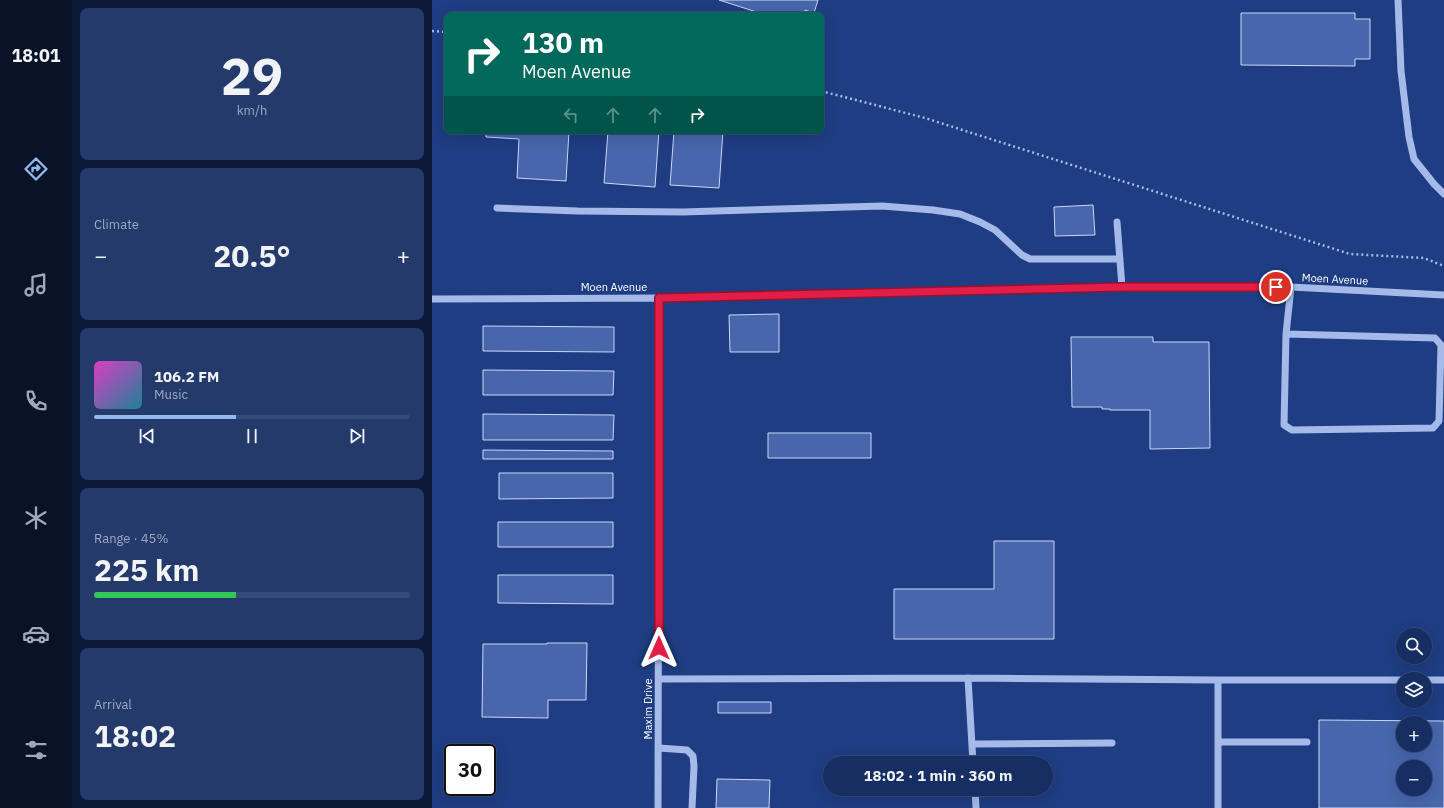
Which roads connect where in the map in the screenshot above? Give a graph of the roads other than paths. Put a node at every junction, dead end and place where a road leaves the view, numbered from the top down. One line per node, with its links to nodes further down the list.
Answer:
1 (1398, 0): 2 (street)
2 (1444, 194)
3 (497, 208): 5 (street)
4 (1117, 222): 5 (street)
5 (1120, 258): 6 (street)
6 (1122, 287): 7 (street, Moen Avenue); 9 (street, Moen Avenue)
7 (1291, 287): 8 (street, Moen Avenue); 11 (street)
8 (1444, 295)
9 (659, 298): 10 (street, Moen Avenue); 13 (street, Maxim Drive)
10 (432, 299)
11 (1286, 334): 11 (street)
12 (968, 678): 13 (street); 14 (street); 21 (street)
13 (659, 680): 22 (street, Maxim Drive)
14 (1218, 680): 15 (street); 18 (street)
15 (1396, 680)
16 (1432, 680): 17 (street)
17 (1444, 680)
18 (1218, 742): 19 (street); 28 (street)
19 (1307, 742)
20 (1112, 743): 21 (street)
21 (972, 744): 23 (street)
22 (659, 748): 25 (street, Maxim Drive); 26 (street)
23 (973, 756)
24 (975, 796): 27 (street)
25 (658, 808)
26 (692, 808)
27 (976, 808)
28 (1218, 808)

